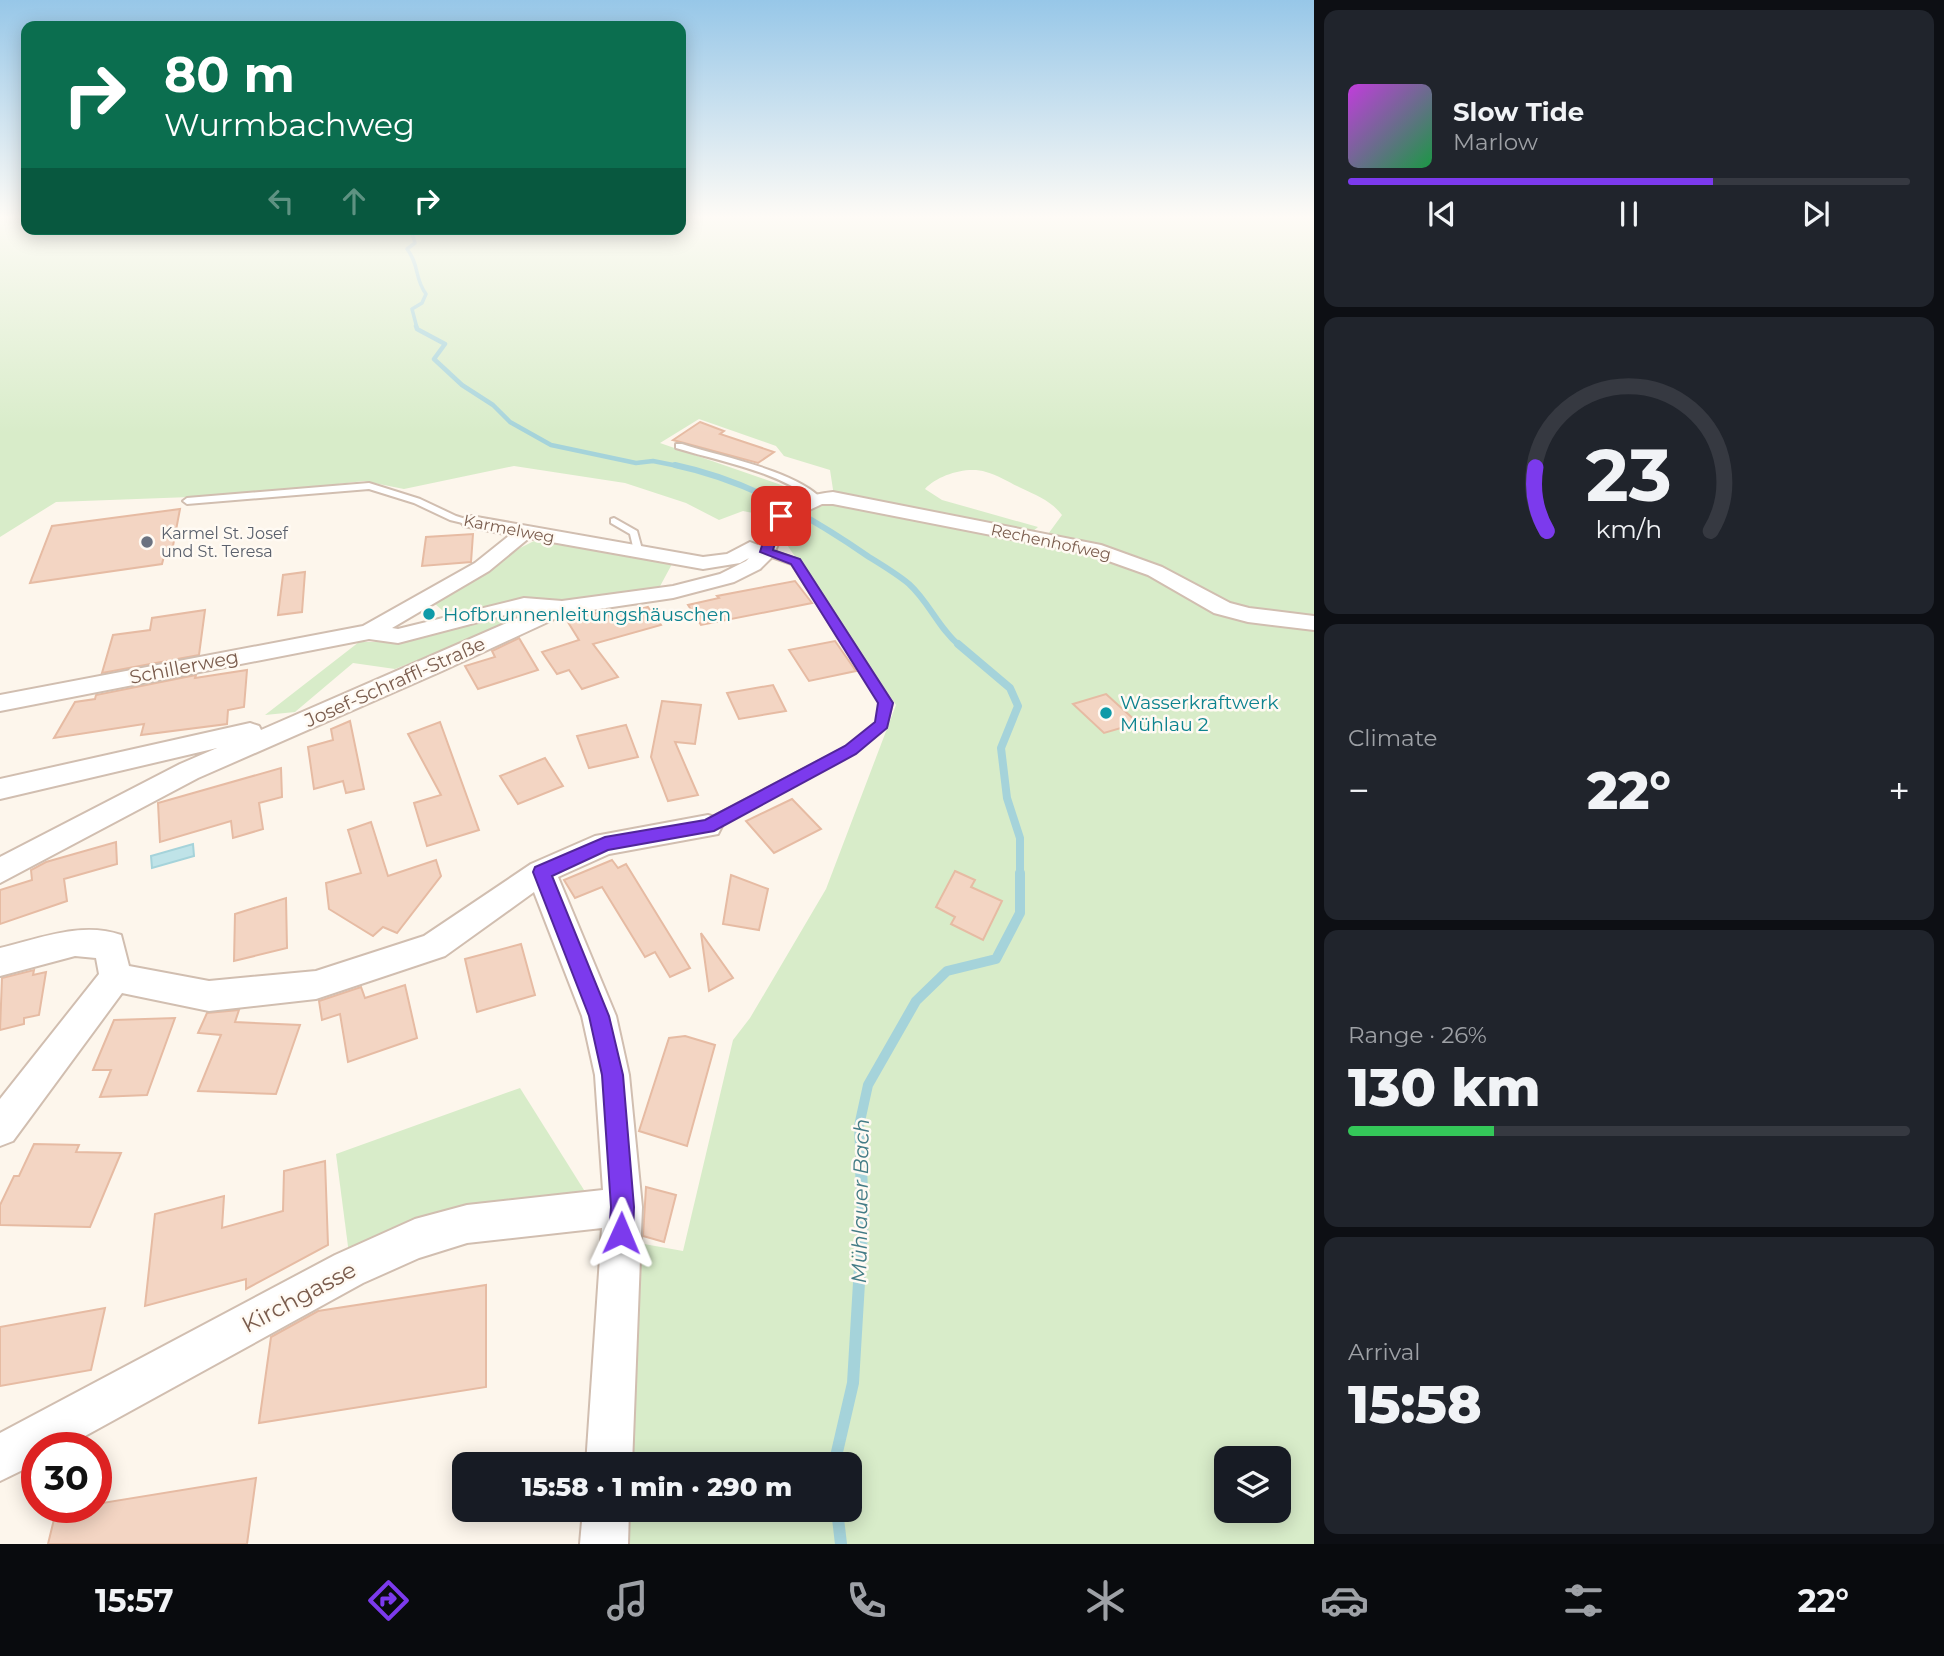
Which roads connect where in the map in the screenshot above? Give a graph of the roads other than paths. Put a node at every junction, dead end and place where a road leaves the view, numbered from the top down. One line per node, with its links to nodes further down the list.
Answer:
1 (680, 446): 2 (lane)
2 (818, 499): 4 (street); 10 (street, Rechenhofweg)
3 (187, 501): 6 (lane, Karmelweg)
4 (778, 519): 8 (street); 9 (street, Karmelweg)
5 (614, 521): 9 (lane)
6 (471, 522): 7 (street, Karmelweg)
7 (525, 532): 9 (street, Karmelweg); 13 (street, Schillerweg)
8 (766, 552): 11 (street, Josef-Schraffl-Straße); 18 (lane)
9 (638, 553)
10 (1206, 600): 12 (street, Rechenhofweg); 14 (street)
11 (557, 609): 13 (street, Schillerweg); 16 (street, Josef-Schraffl-Straße)
12 (1314, 623)
13 (369, 632): 15 (street, Schillerweg)
14 (1314, 636)
15 (0, 703)
16 (307, 720): 17 (street); 19 (street, Josef-Schraffl-Straße)
17 (0, 789)
18 (708, 826): 20 (street)
19 (0, 871)
20 (541, 872): 22 (street); 24 (street)
21 (0, 962): 22 (street)
22 (115, 977): 23 (street)
23 (0, 1128)
24 (622, 1207): 25 (street); 26 (street, Kirchgasse)
25 (610, 1452)
26 (0, 1458)
27 (605, 1522): 28 (street)
28 (604, 1544)

